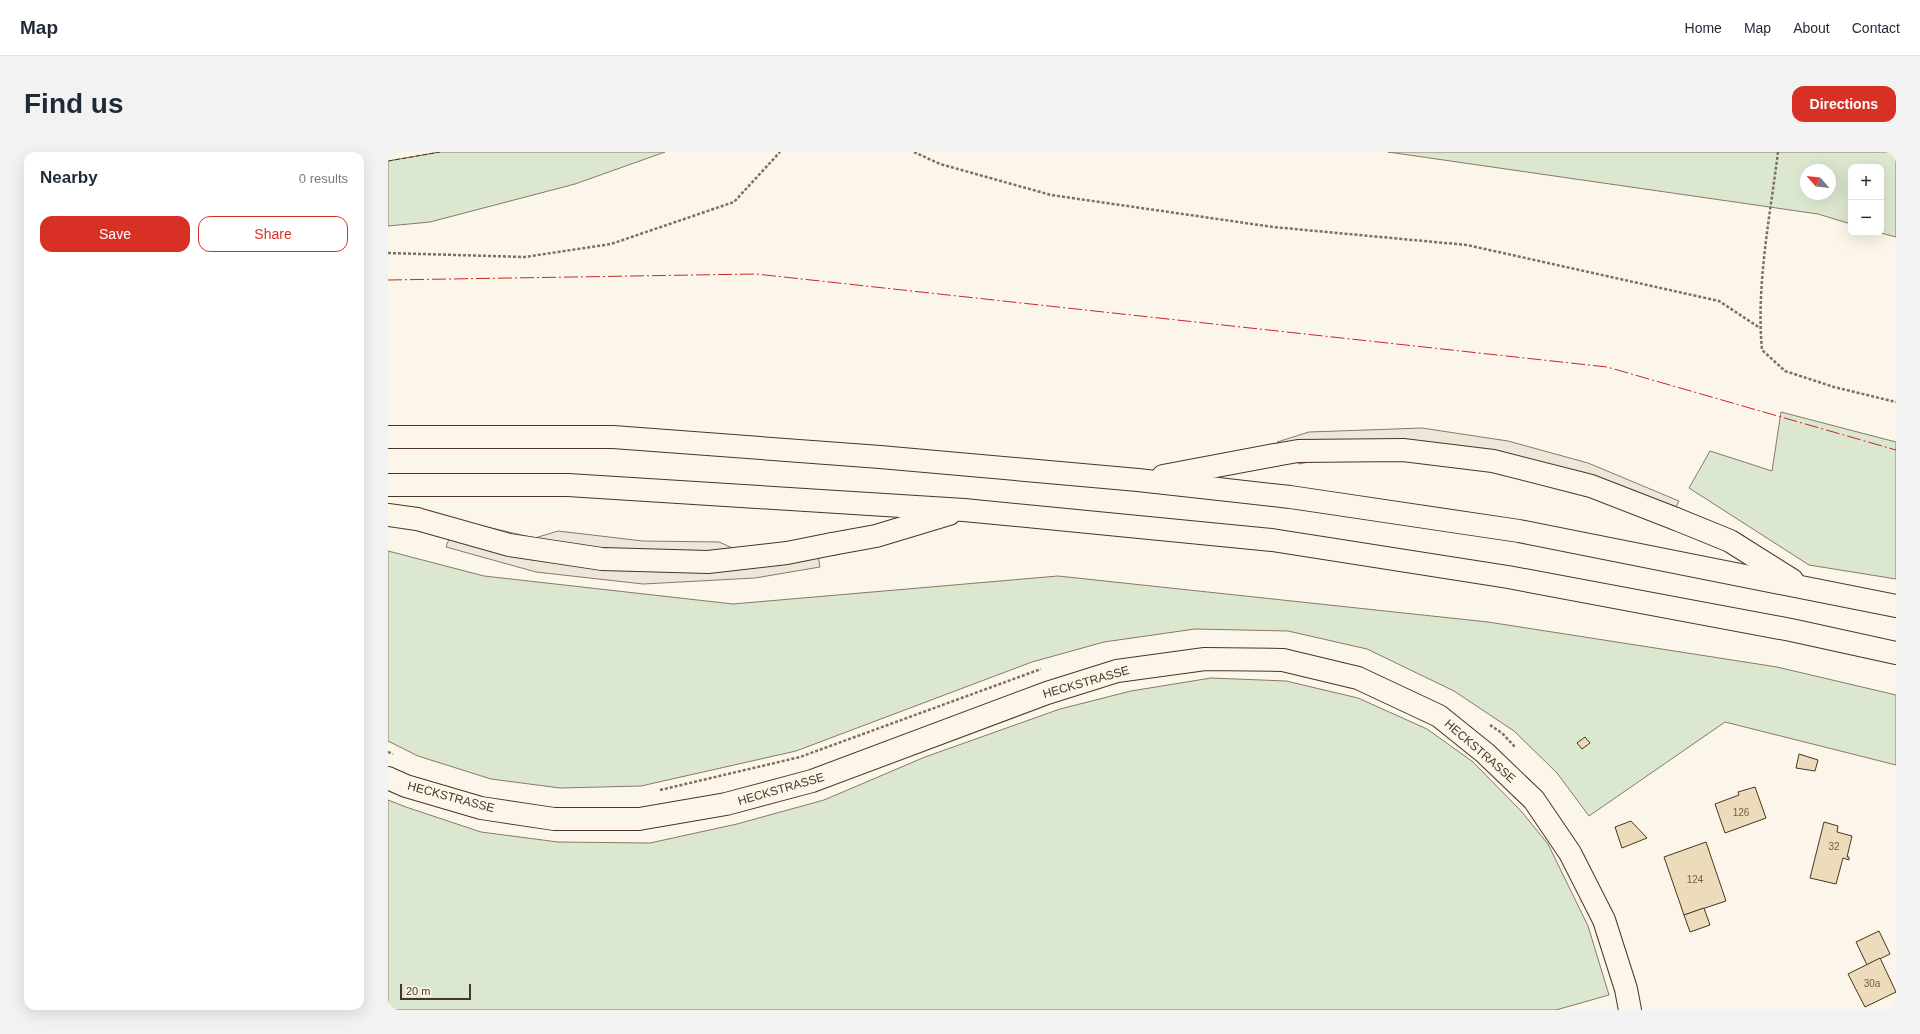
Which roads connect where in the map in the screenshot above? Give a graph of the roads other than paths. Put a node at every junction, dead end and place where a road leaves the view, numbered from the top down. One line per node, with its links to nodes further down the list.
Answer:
1 (388, 437): 2 (main road)
2 (1138, 480): 6 (main road); 6 (main road)
3 (388, 485): 4 (main road)
4 (964, 510): 5 (main road); 8 (main road)
5 (388, 515)
6 (1801, 586): 7 (main road)
7 (1896, 606)
8 (1896, 653)
9 (388, 778): 10 (main road, HECKSTRASSE)
10 (1630, 1010)

